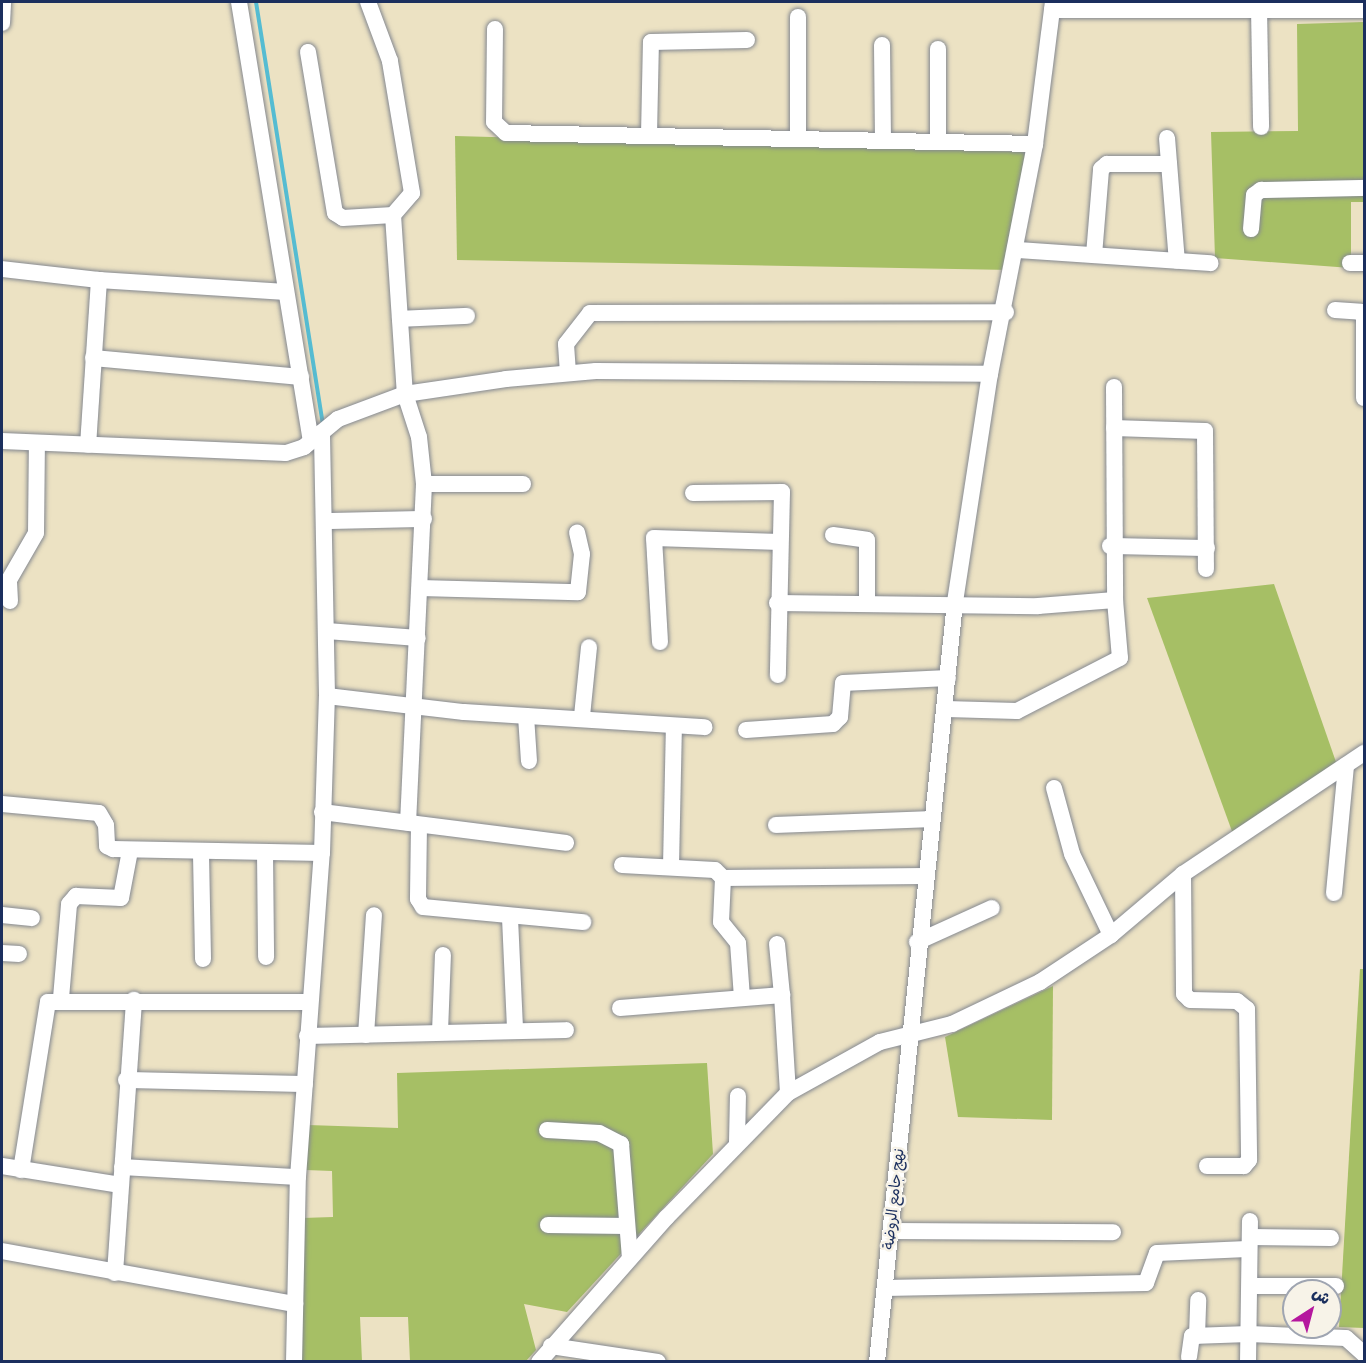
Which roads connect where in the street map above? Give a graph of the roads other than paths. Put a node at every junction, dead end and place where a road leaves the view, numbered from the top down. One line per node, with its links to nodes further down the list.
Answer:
1 (3, 2): 8 (street)
2 (239, 2): 31 (street)
3 (368, 2): 23 (street)
4 (1053, 6): 5 (street); 20 (street, نهج جامع الروضة)
5 (1258, 8): 6 (street); 14 (street)
6 (1365, 10)
7 (798, 17): 16 (street)
8 (2, 23)
9 (495, 29): 15 (street)
10 (747, 40): 15 (street)
11 (882, 45): 17 (street)
12 (938, 49): 19 (street)
13 (308, 52): 23 (street)
14 (1261, 127)
15 (650, 135): 16 (street)
16 (798, 135): 17 (street)
17 (883, 138): 19 (street)
18 (1167, 138): 21 (street)
19 (938, 140): 20 (street)
20 (1035, 144): 25 (street, نهج جامع الروضة)
21 (1169, 164): 26 (street); 27 (street)
22 (1365, 188): 24 (street)
23 (393, 215): 35 (street)
24 (1251, 229)
25 (1018, 250): 26 (street); 33 (street, نهج جامع الروضة)
26 (1094, 255): 27 (street)
27 (1177, 261): 28 (street)
28 (1211, 263)
29 (2, 269): 30 (street)
30 (99, 280): 31 (street); 36 (street)
31 (286, 292): 39 (street)
32 (1335, 309): 42 (street)
33 (1006, 312): 37 (street); 38 (street, نهج جامع الروضة)
34 (467, 316): 35 (street)
35 (400, 319): 41 (street)
36 (93, 358): 39 (street); 47 (street)
37 (567, 373): 38 (street); 41 (street)
38 (990, 374): 63 (street, نهج جامع الروضة)
39 (301, 378): 44 (street)
40 (1114, 387): 43 (street)
41 (405, 394): 44 (street); 48 (street)
42 (1365, 398)
43 (1114, 428): 56 (street); 57 (street)
44 (317, 436): 47 (street); 52 (street)
45 (2, 441): 46 (street)
46 (37, 443): 47 (street); 62 (street)
47 (88, 446)
48 (424, 484): 49 (street); 51 (street)
49 (523, 484)
50 (693, 493): 55 (street)
51 (424, 519): 52 (street); 59 (street)
52 (327, 521): 65 (street)
53 (577, 533): 59 (street)
54 (833, 535): 60 (street)
55 (780, 542): 64 (street); 67 (street)
56 (1110, 546): 57 (street); 61 (street)
57 (1207, 548): 58 (street)
58 (1206, 569)
59 (420, 588): 66 (street)
60 (867, 600): 63 (street); 64 (street)
61 (1115, 600): 63 (street); 73 (street)
62 (10, 601)
63 (955, 602): 70 (street, نهج جامع الروضة)
64 (777, 603): 69 (street)
65 (327, 631): 66 (street); 71 (street)
66 (418, 638): 72 (street)
67 (660, 642)
68 (589, 647): 75 (street)
69 (778, 675)
70 (948, 678): 73 (street, نهج جامع الروضة); 78 (street)
71 (327, 696): 72 (street); 84 (street)
72 (413, 706): 74 (street); 86 (street)
73 (946, 709): 85 (street, نهج جامع الروضة)
74 (526, 716): 75 (street); 80 (street)
75 (582, 716): 76 (street)
76 (674, 727): 77 (street); 94 (street)
77 (705, 727)
78 (746, 730)
79 (1365, 753): 81 (street)
80 (529, 761)
81 (1346, 766): 95 (street); 98 (street)
82 (1054, 788): 105 (street)
83 (2, 804): 89 (street)
84 (322, 812): 86 (street); 91 (street)
85 (932, 819): 87 (street); 96 (street, نهج جامع الروضة)
86 (414, 824): 88 (street); 103 (street)
87 (776, 825)
88 (566, 843)
89 (130, 851): 92 (street); 115 (street)
90 (265, 853): 91 (street); 92 (street); 111 (street)
91 (322, 853): 117 (street)
92 (201, 854): 112 (street)
93 (622, 865): 94 (street)
94 (671, 866): 97 (street)
95 (1183, 874): 105 (street); 132 (street)
96 (924, 876): 97 (street); 106 (street, نهج جامع الروضة)
97 (723, 878): 114 (street)
98 (1334, 893)
99 (992, 908): 106 (street)
100 (2, 915): 102 (street)
101 (374, 915): 122 (street)
102 (32, 918)
103 (510, 918): 104 (street); 119 (street)
104 (583, 922)
105 (1112, 935): 124 (street)
106 (917, 942): 124 (street, نهج جامع الروضة)
107 (777, 944): 113 (street)
108 (2, 953): 109 (street)
109 (19, 954)
110 (443, 955): 121 (street)
111 (266, 957)
112 (203, 958)
113 (782, 995): 114 (street); 127 (street)
114 (742, 997): 118 (street)
115 (61, 998): 116 (street); 134 (street)
116 (134, 1000): 117 (street); 125 (street)
117 (310, 1002): 123 (street)
118 (620, 1008)
119 (515, 1030): 120 (street); 121 (street)
120 (566, 1030)
121 (440, 1032): 122 (street)
122 (366, 1035): 123 (street)
123 (307, 1036): 126 (street)
124 (911, 1037): 127 (street); 139 (street, نهج جامع الروضة)
125 (126, 1080): 126 (street); 133 (street)
126 (305, 1084): 135 (street)
127 (788, 1093): 130 (street)
128 (738, 1096): 130 (street)
129 (547, 1130): 138 (street)
130 (737, 1142): 144 (street)
131 (2, 1166): 134 (street)
132 (1207, 1166)
133 (122, 1167): 135 (street); 136 (street)
134 (21, 1170): 136 (street)
135 (298, 1177): 150 (street)
136 (120, 1185): 145 (street)
137 (548, 1225): 138 (street)
138 (627, 1226): 144 (street)
139 (891, 1231): 140 (street); 148 (street, نهج جامع الروضة)
140 (1113, 1232)
141 (1249, 1236): 142 (street); 146 (street); 148 (street)
142 (1331, 1238)
143 (2, 1251): 145 (street)
144 (630, 1258): 153 (street)
145 (115, 1273): 150 (street)
146 (1251, 1286): 147 (street); 151 (street)
147 (1282, 1286)
148 (885, 1288): 159 (street, نهج جامع الروضة)
149 (1197, 1300): 152 (street)
150 (295, 1304): 156 (street)
151 (1249, 1334): 152 (street); 154 (street); 160 (street)
152 (1197, 1336): 155 (street)
153 (551, 1346): 157 (street); 158 (street)
154 (1365, 1354)
155 (1189, 1357)
156 (294, 1362)
157 (539, 1362)
158 (658, 1362)
159 (877, 1362)
160 (1248, 1362)

